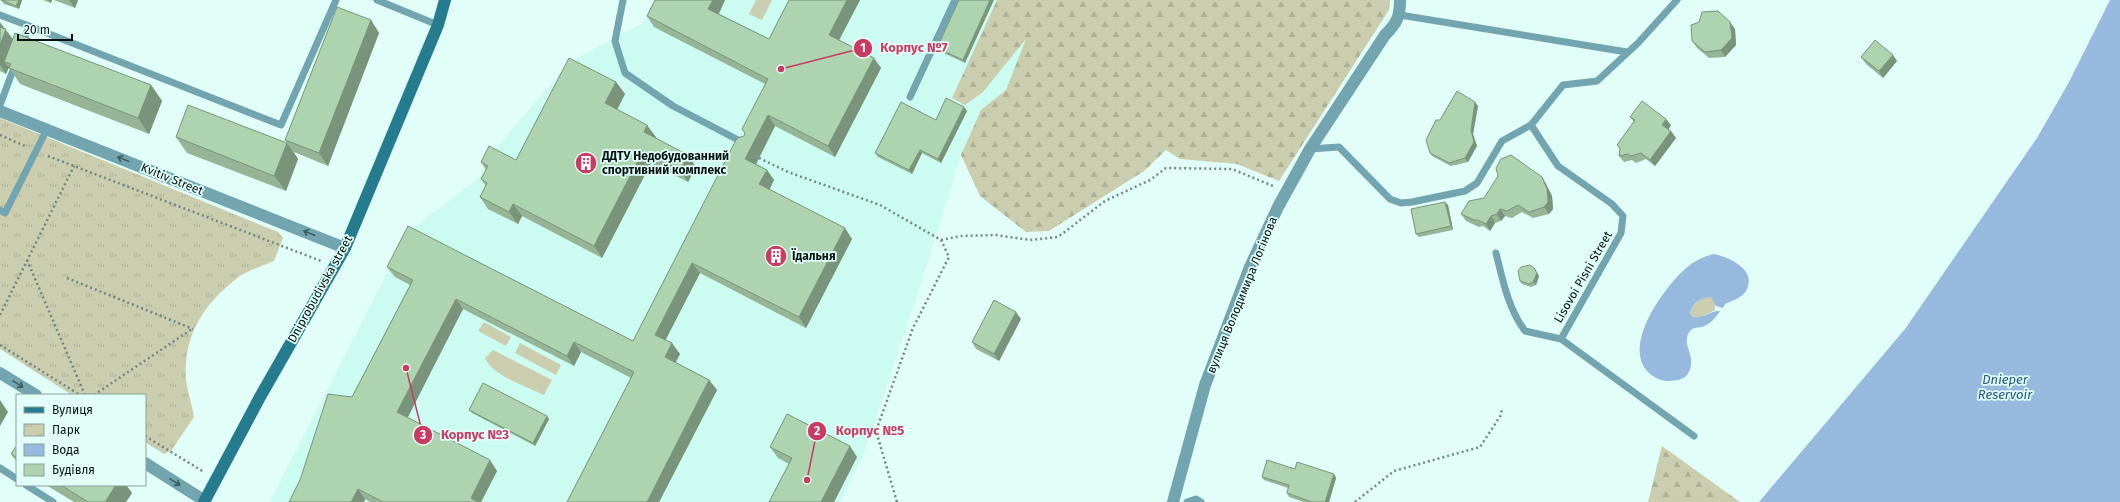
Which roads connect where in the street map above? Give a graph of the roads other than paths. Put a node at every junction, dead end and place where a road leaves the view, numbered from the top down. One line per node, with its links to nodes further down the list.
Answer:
1 (336, 0): 11 (lane)
2 (377, 0): 10 (lane)
3 (444, 0): 10 (street, Dniprobudivska street)
4 (623, 0): 18 (lane)
5 (955, 0): 13 (lane)
6 (1400, 0): 9 (street)
7 (1677, 0): 12 (lane)
8 (0, 15): 11 (lane)
9 (1400, 15): 12 (lane); 19 (street, вулиця Володимира Логінова)
10 (438, 25): 21 (street, Dniprobudivska street)
11 (29, 26): 14 (lane)
12 (1627, 52): 16 (lane)
13 (910, 97)
14 (0, 105)
15 (0, 110): 17 (street, Kvitiv Street)
16 (1531, 125): 19 (lane); 23 (lane, Lisovoi Pisni Street)
17 (47, 129): 20 (lane); 21 (street, Kvitiv Street, one-way to 17)
18 (747, 144)
19 (1310, 149): 33 (street, вулиця Володимира Логінова)
20 (0, 210)
21 (345, 248): 31 (street, Dniprobudivska street)
22 (1496, 254): 23 (lane)
23 (1561, 339): 26 (lane, Lisovoi Pisni Street)
24 (0, 373): 25 (street, one-way to 25)
25 (34, 394)
26 (1694, 436)
27 (146, 464): 31 (street, one-way to 31)
28 (0, 468): 29 (lane)
29 (16, 478)
30 (28, 486): 32 (lane)
31 (205, 501)
32 (53, 502)
33 (1173, 502)
34 (1187, 502): 35 (lane)
35 (1201, 502)

